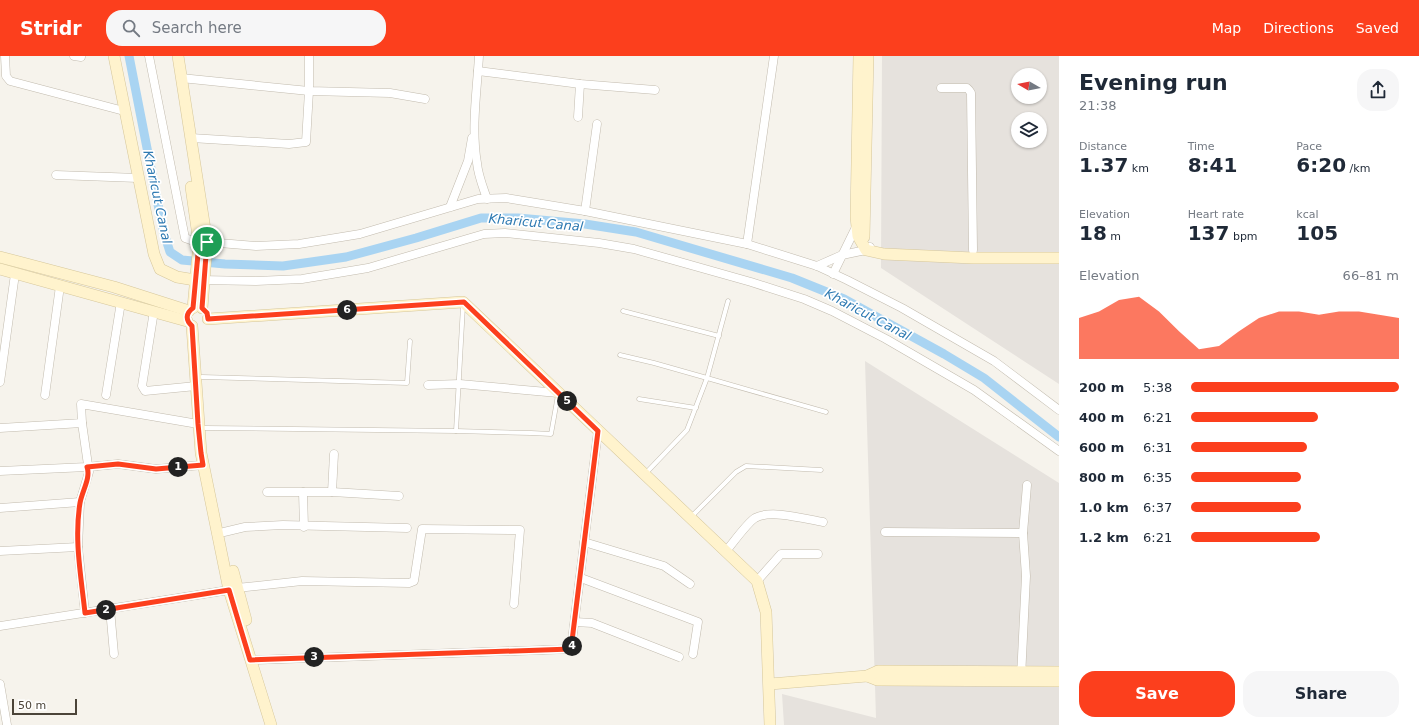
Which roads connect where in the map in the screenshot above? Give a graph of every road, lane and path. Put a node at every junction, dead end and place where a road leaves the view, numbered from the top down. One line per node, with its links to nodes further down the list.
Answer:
1 (5, 56): 18 (street)
2 (114, 56): 18 (street)
3 (149, 56): 30 (street)
4 (171, 56): 30 (street)
5 (178, 56): 12 (street)
6 (309, 56): 16 (street)
7 (479, 56): 11 (street)
8 (774, 56): 29 (street)
9 (859, 56): 28 (street)
10 (868, 56): 28 (street)
11 (478, 71): 13 (street); 20 (street)
12 (181, 78): 16 (street); 22 (street)
13 (580, 84): 15 (street); 19 (street)
14 (941, 88): 32 (street)
15 (656, 90)
16 (309, 91): 17 (street); 22 (street)
17 (425, 99)
18 (124, 111): 24 (street)
19 (578, 117)
20 (475, 123): 25 (street); 26 (street)
21 (597, 124): 27 (street)
22 (190, 138): 30 (street)
23 (56, 176): 24 (street)
24 (138, 178): 41 (street)
25 (487, 198): 26 (street); 27 (street)
26 (450, 207): 30 (street)
27 (585, 211): 29 (street)
28 (860, 225): 31 (street); 34 (street)
29 (747, 244): 37 (street)
30 (203, 246): 41 (street)
31 (868, 248): 32 (street); 34 (street); 36 (street)
32 (973, 250): 33 (street)
33 (1059, 251)
34 (842, 255): 37 (street); 40 (street)
35 (0, 257): 43 (street)
36 (1059, 258)
37 (817, 266): 40 (street)
38 (0, 269): 39 (street)
39 (15, 274): 42 (street); 54 (street)
40 (833, 274): 63 (street)
41 (200, 278): 49 (street); 70 (street)
42 (60, 286): 44 (street); 59 (street)
43 (114, 287): 44 (street); 49 (street)
44 (116, 301): 47 (street); 60 (street)
45 (728, 301): 50 (lane)
46 (464, 302): 49 (street); 56 (lane); 58 (street)
47 (154, 311): 49 (street); 55 (street)
48 (623, 311): 50 (lane)
49 (194, 317): 55 (street)
50 (719, 336): 53 (lane)
51 (410, 341): 55 (lane)
52 (620, 355): 53 (lane)
53 (707, 378): 62 (lane); 64 (lane)
54 (0, 382)
55 (199, 382): 66 (street)
56 (460, 384): 57 (street); 58 (street); 68 (lane)
57 (428, 385)
58 (558, 393): 68 (lane); 69 (street)
59 (45, 395)
60 (106, 395)
61 (639, 399): 62 (lane)
62 (696, 408): 76 (lane)
63 (1059, 410)
64 (826, 412)
65 (82, 423): 66 (street); 67 (street); 73 (street)
66 (202, 426): 68 (lane); 72 (street); 88 (street)
67 (0, 428)
68 (456, 431)
69 (598, 431): 76 (street); 91 (street)
70 (1059, 451)
71 (334, 454): 80 (street)
72 (203, 465): 73 (street); 99 (street)
73 (87, 467): 75 (street); 82 (street)
74 (821, 470): 84 (lane)
75 (0, 471)
76 (645, 475): 84 (street)
77 (1027, 485): 90 (street)
78 (267, 492): 79 (street)
79 (304, 492): 80 (street); 86 (street)
80 (332, 492): 81 (street)
81 (399, 496)
82 (80, 502): 83 (street); 92 (street)
83 (0, 508)
84 (690, 518): 94 (street)
85 (823, 522): 94 (street)
86 (304, 527): 87 (street); 88 (street)
87 (406, 528)
88 (224, 532): 99 (street)
89 (886, 532): 90 (street)
90 (1023, 533): 110 (street)
91 (584, 542): 96 (street); 98 (street)
92 (78, 546): 93 (street); 102 (street)
93 (0, 551)
94 (726, 551): 97 (street)
95 (818, 554): 97 (street)
96 (581, 578): 103 (street); 106 (street)
97 (757, 581): 113 (street)
98 (690, 584)
99 (233, 589): 100 (street); 101 (street); 108 (street)
100 (514, 604)
101 (110, 609): 102 (street); 105 (street)
102 (85, 613): 104 (street)
103 (575, 622): 107 (street); 108 (street)
104 (0, 626)
105 (114, 654)
106 (693, 654)
107 (679, 657)
108 (254, 659): 115 (street); 116 (street)
109 (1059, 672): 110 (street)
110 (1021, 676): 111 (street); 113 (street)
111 (1059, 681)
112 (0, 684): 114 (street)
113 (770, 684): 117 (street)
114 (7, 725)
115 (271, 725)
116 (278, 725)
117 (770, 725)

